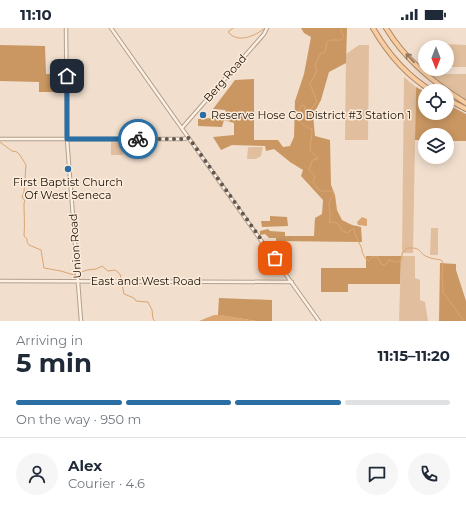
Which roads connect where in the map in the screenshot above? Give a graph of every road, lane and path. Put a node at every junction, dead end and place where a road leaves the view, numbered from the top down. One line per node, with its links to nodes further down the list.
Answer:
1 (66, 28): 13 (main road, Union Road)
2 (111, 28): 10 (main road)
3 (267, 28): 10 (main road, Berg Road)
4 (373, 28): 6 (highway)
5 (386, 28): 8 (highway, one-way to 5)
6 (422, 84)
7 (454, 103): 9 (highway)
8 (466, 103)
9 (466, 109)
10 (182, 128): 11 (main road)
11 (189, 138): 13 (main road); 16 (main road)
12 (0, 139): 13 (main road)
13 (67, 139): 15 (main road, Union Road)
14 (0, 281): 15 (main road, East and West Road)
15 (78, 281): 16 (main road, East and West Road); 17 (main road, Union Road)
16 (292, 282): 18 (main road)
17 (81, 321)
18 (318, 321)

